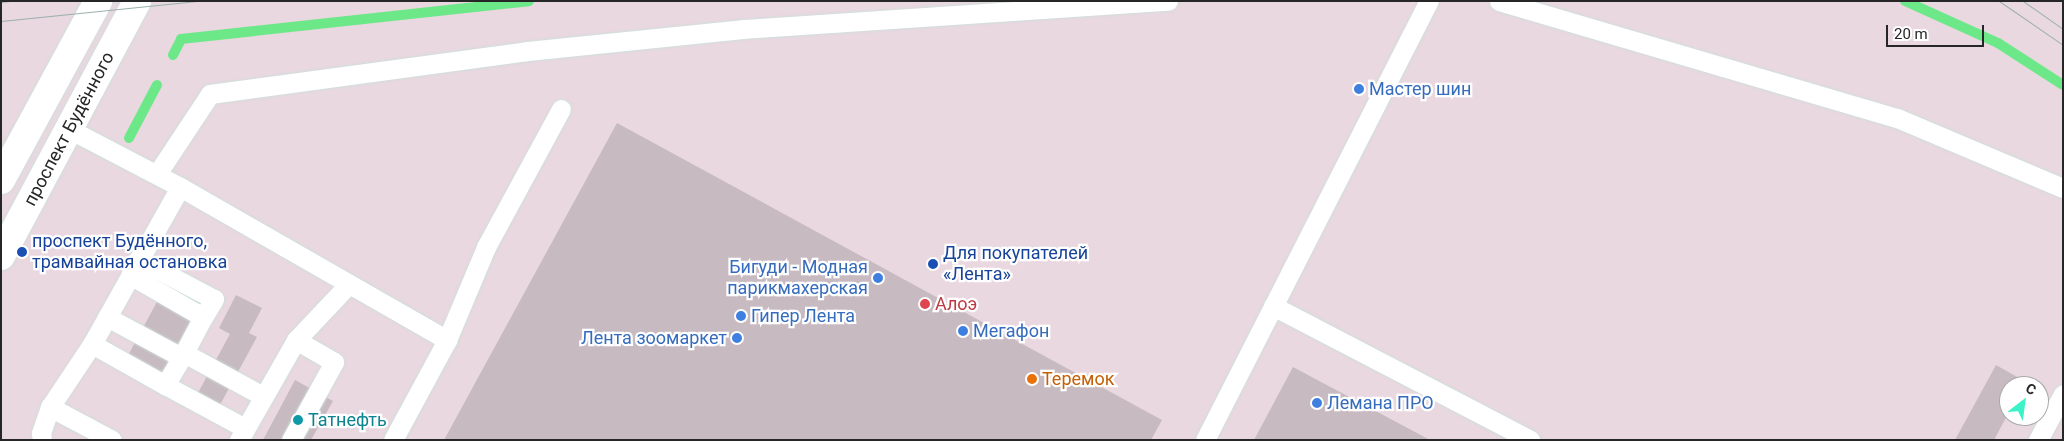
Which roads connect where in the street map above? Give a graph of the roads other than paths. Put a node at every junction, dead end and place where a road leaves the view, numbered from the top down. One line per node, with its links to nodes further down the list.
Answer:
1 (98, 1): 9 (main road, проспект Будённого)
2 (136, 1): 7 (main road, проспект Будённого)
3 (1168, 1): 8 (lane)
4 (1429, 1): 15 (lane)
5 (1499, 1): 11 (lane)
6 (561, 109): 18 (lane)
7 (71, 130): 8 (lane); 12 (main road, проспект Будённого)
8 (157, 174): 10 (lane)
9 (1, 180)
10 (180, 187): 13 (lane); 14 (lane)
11 (2063, 188)
12 (1, 256)
13 (134, 267): 16 (lane); 20 (lane)
14 (349, 284): 17 (lane); 18 (lane)
15 (1273, 306): 30 (lane); 31 (lane)
16 (107, 317): 19 (lane); 20 (lane)
17 (296, 340): 23 (lane); 28 (lane)
18 (447, 340): 29 (lane)
19 (92, 344): 21 (lane); 24 (lane)
20 (182, 355): 21 (lane); 23 (lane)
21 (165, 385): 25 (lane)
22 (2063, 394): 32 (lane)
23 (263, 396): 25 (lane)
24 (50, 407): 26 (lane); 27 (lane)
25 (242, 434)
26 (42, 440)
27 (112, 440)
28 (291, 440)
29 (393, 440)
30 (1205, 440)
31 (1530, 440)
32 (2038, 440)

